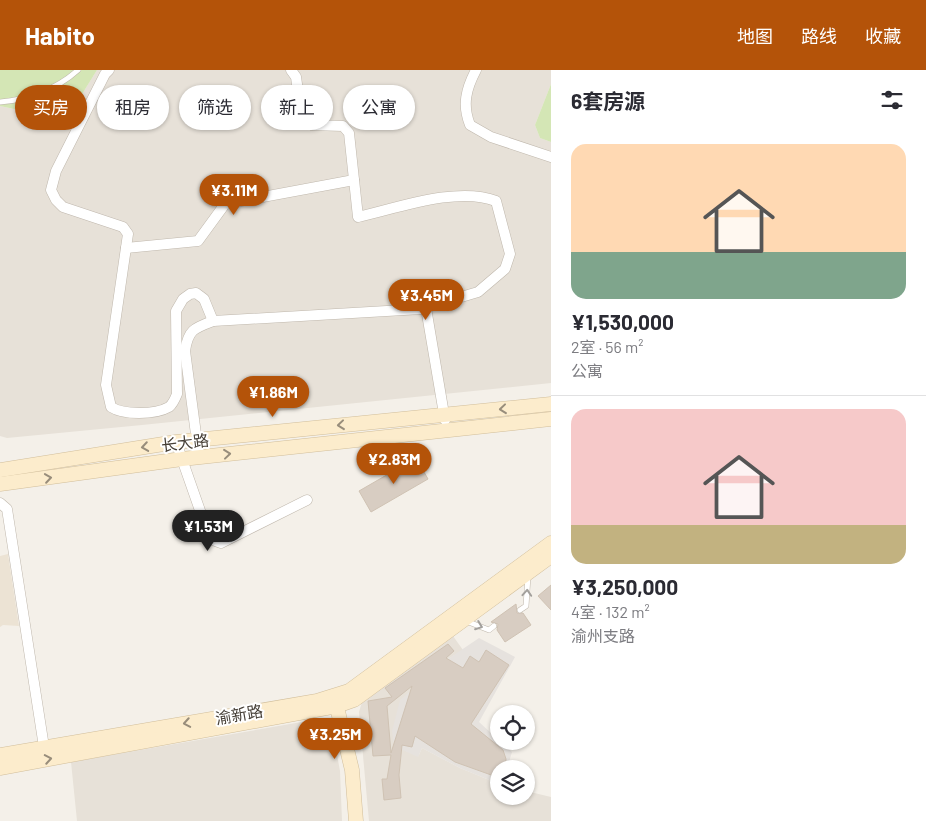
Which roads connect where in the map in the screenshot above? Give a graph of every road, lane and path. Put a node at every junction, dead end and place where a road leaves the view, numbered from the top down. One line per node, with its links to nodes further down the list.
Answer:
1 (78, 70): 5 (lane)
2 (109, 70): 8 (street)
3 (291, 70): 7 (street)
4 (476, 70): 6 (street)
5 (0, 102)
6 (551, 157)
7 (354, 180): 8 (street); 9 (street)
8 (126, 248): 10 (street)
9 (426, 308): 10 (street); 12 (street)
10 (213, 321): 15 (street)
11 (551, 404): 12 (street, 长大路, one-way to 12)
12 (444, 415): 14 (street); 15 (street, 长大路, one-way to 15)
13 (551, 419): 14 (street, 长大路)
14 (446, 431): 17 (street, 长大路, one-way to 14)
15 (197, 440): 16 (street, 长大路); 17 (street)
16 (176, 442): 18 (street); 19 (street, 长大路, one-way to 19)
17 (199, 457): 18 (street, 长大路)
18 (182, 459): 20 (street, 长大路, one-way to 18); 21 (street)
19 (0, 470)
20 (0, 484)
21 (307, 500)
22 (0, 503): 30 (street)
23 (551, 543): 29 (street, 渝新路)
24 (551, 556): 25 (street, 渝新路)
25 (528, 573): 26 (lane, one-way to 25); 27 (street, 渝新路)
26 (520, 610)
27 (464, 620): 28 (lane, one-way to 28); 29 (street, 渝新路)
28 (494, 626)
29 (336, 701): 30 (street, 渝新路, one-way to 30); 32 (street, 渝新路, one-way to 29); 33 (street)
30 (44, 747): 31 (street, 渝新路)
31 (0, 755)
32 (0, 768)
33 (356, 821)

